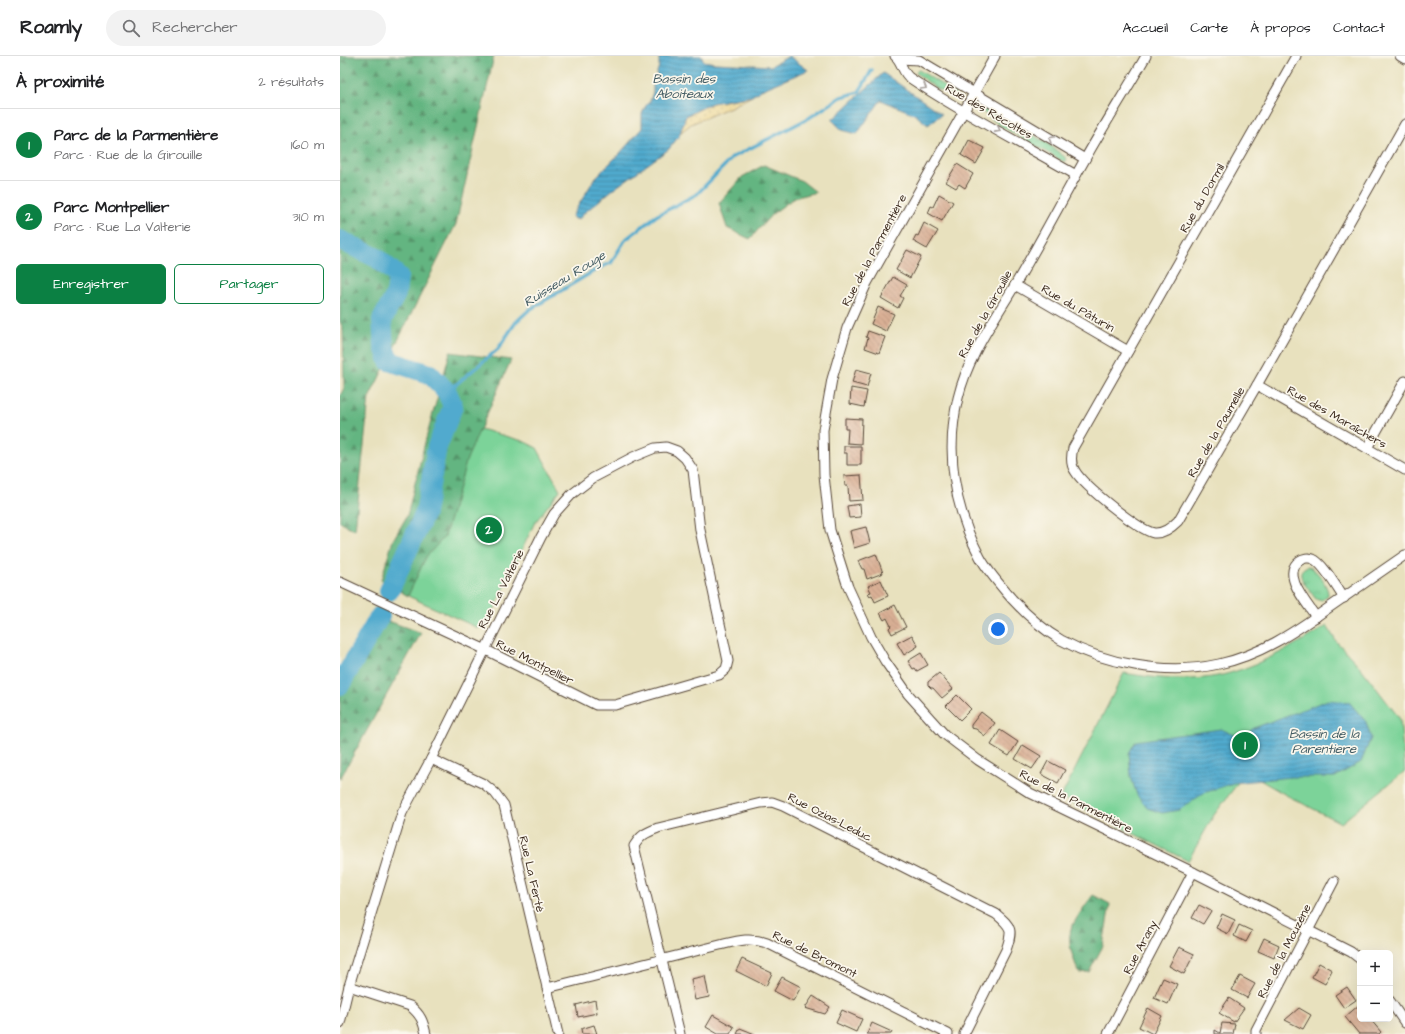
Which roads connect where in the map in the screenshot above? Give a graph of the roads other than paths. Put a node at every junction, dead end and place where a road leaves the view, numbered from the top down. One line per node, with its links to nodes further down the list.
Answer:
1 (995, 56): 7 (street, Rue de la Parmentière)
2 (1146, 56): 10 (street, Rue de la Girouille)
3 (1296, 56): 13 (street, Rue du Dormil)
4 (1400, 56): 6 (street)
5 (897, 57): 7 (street, Rue des Récoltes); 8 (street, Rue des Récoltes, one-way to 8)
6 (1405, 58)
7 (974, 94): 8 (street, Rue de la Parmentière); 10 (street, Rue des Récoltes, one-way to 7)
8 (964, 111): 11 (street, Rue des Récoltes, one-way to 11); 25 (street, Rue de la Parmentière)
9 (1405, 124): 15 (street, Rue de la Paumelle)
10 (1085, 159): 11 (street, Rue de la Girouille)
11 (1076, 175): 12 (street, Rue de la Girouille)
12 (1015, 285): 13 (street, Rue du Pâturin); 21 (street, Rue de la Girouille)
13 (1128, 351): 15 (street, Rue de la Paumelle)
14 (1405, 381): 16 (street)
15 (1257, 385): 16 (street, Rue des Maraîchers)
16 (1367, 448): 17 (street, Rue des Maraîchers)
17 (1405, 470)
18 (1405, 555): 20 (street, Rue de la Girouille)
19 (340, 582): 22 (street, Rue Montpellier)
20 (1344, 598): 21 (street, Rue de la Girouille); 21 (street)
21 (1316, 617)
22 (484, 649): 23 (street, Rue Montpellier); 23 (street, Rue La Valterie); 24 (street, Rue La Valterie)
23 (726, 669)
24 (431, 759): 30 (street, Rue La Valterie); 31 (street, Rue La Ferté)
25 (1193, 872): 27 (street, Rue de la Parmentière); 40 (street, Rue Arany)
26 (1334, 880): 27 (street, Rue de la Mouzène)
27 (1308, 931): 28 (street, Rue de la Parmentière); 41 (street, Rue de la Mouzène)
28 (1357, 957)
29 (661, 960): 31 (street, Rue de Bromont); 37 (street, Rue Ozias-Leduc); 38 (street, Rue de Bromont); 39 (street, Rue Ozias-Leduc)
30 (349, 986): 33 (street, Rue La Valterie); 35 (street)
31 (547, 988): 36 (street, Rue La Ferté)
32 (1393, 1005): 34 (street)
33 (340, 1023)
34 (1405, 1023)
35 (426, 1034)
36 (558, 1034)
37 (680, 1034)
38 (948, 1034)
39 (964, 1034)
40 (1108, 1034)
41 (1256, 1034)

